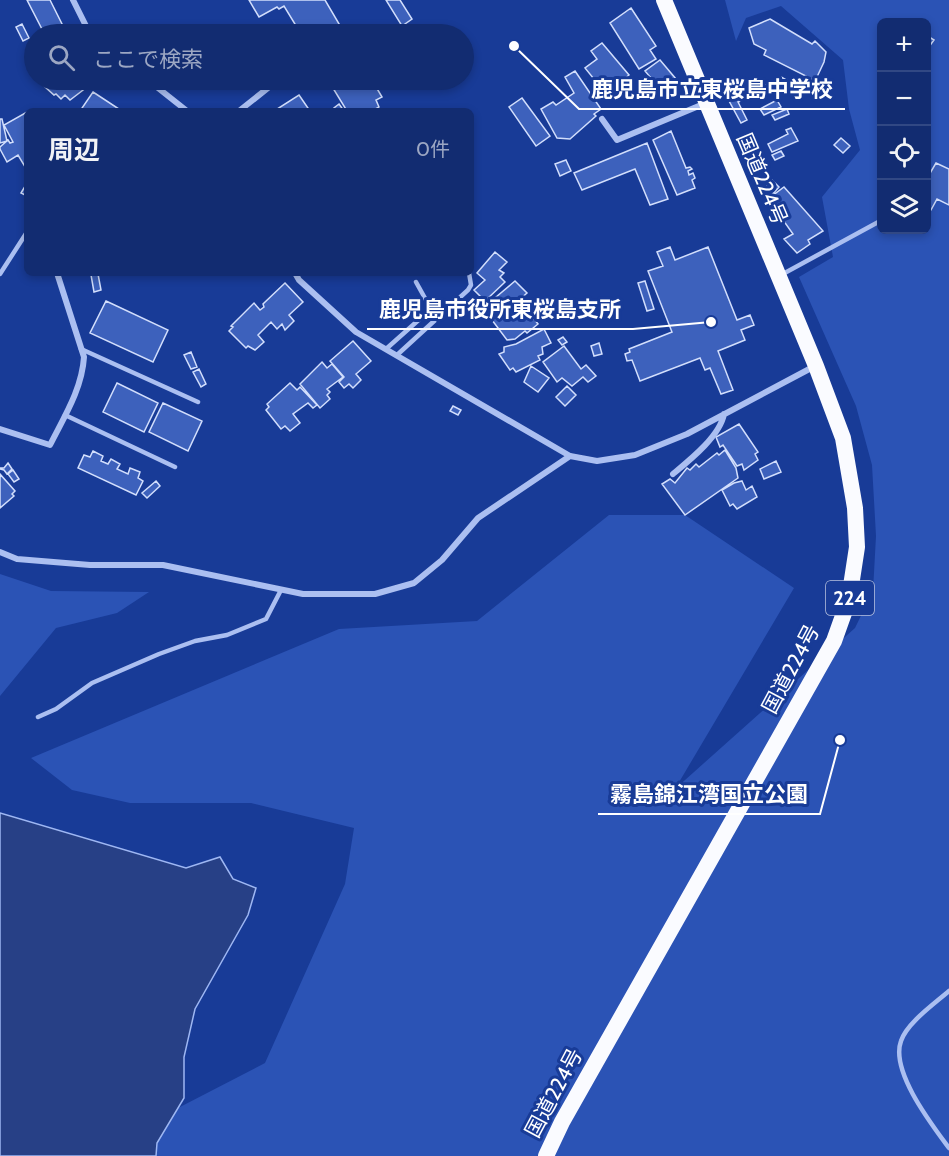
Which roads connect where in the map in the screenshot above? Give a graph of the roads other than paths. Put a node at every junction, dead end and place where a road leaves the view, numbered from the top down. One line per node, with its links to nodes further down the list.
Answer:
1 (73, 0): 3 (street)
2 (664, 0): 6 (highway, 国道224号 / 224)
3 (85, 24)
4 (161, 90): 7 (street)
5 (265, 90): 8 (street)
6 (706, 103): 9 (street); 16 (highway, 国道224号 / 224)
7 (183, 108)
8 (243, 108)
9 (602, 118)
10 (877, 223): 16 (lane)
11 (24, 237): 12 (lane)
12 (0, 274)
13 (58, 276): 18 (street)
14 (297, 276): 19 (street)
15 (470, 276): 20 (lane)
16 (778, 276): 21 (highway, 国道224号 / 224)
17 (416, 282): 19 (lane)
18 (81, 349): 22 (lane); 24 (street)
19 (386, 349): 20 (street)
20 (397, 355): 26 (street)
21 (816, 366): 23 (street); 34 (highway, 国道224号 / 224)
22 (198, 402)
23 (724, 414): 26 (street); 28 (street)
24 (65, 415): 25 (street); 27 (lane)
25 (0, 429)
26 (570, 456): 30 (street)
27 (175, 467)
28 (673, 474)
29 (0, 552): 30 (street)
30 (281, 590): 31 (lane)
31 (38, 717)
32 (949, 991): 33 (lane)
33 (949, 1148)
34 (546, 1156)

